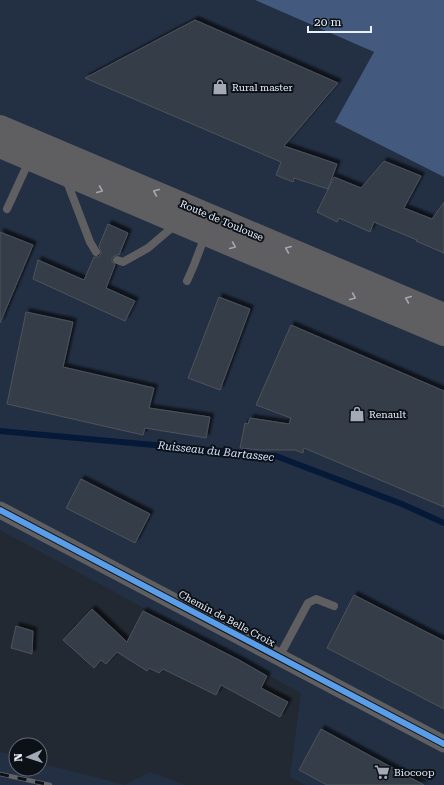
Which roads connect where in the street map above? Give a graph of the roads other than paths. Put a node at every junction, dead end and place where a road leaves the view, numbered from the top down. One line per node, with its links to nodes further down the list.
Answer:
1 (0, 126): 3 (main road, Route de Toulouse)
2 (0, 147): 3 (main road, Route de Toulouse)
3 (33, 151): 4 (main road, Route de Toulouse); 5 (lane)
4 (68, 165): 6 (main road, Route de Toulouse); 8 (lane)
5 (7, 209)
6 (182, 214): 7 (main road, Route de Toulouse); 9 (lane)
7 (209, 226): 10 (lane); 11 (main road, Route de Toulouse, one-way to 7); 12 (main road, Route de Toulouse, one-way to 12)
8 (96, 252)
9 (117, 260)
10 (187, 281)
11 (444, 314)
12 (444, 335)
13 (0, 510): 15 (street, Chemin de Belle Croix)
14 (334, 606): 15 (lane)
15 (279, 657): 16 (street, Chemin de Belle Croix)
16 (444, 744)

